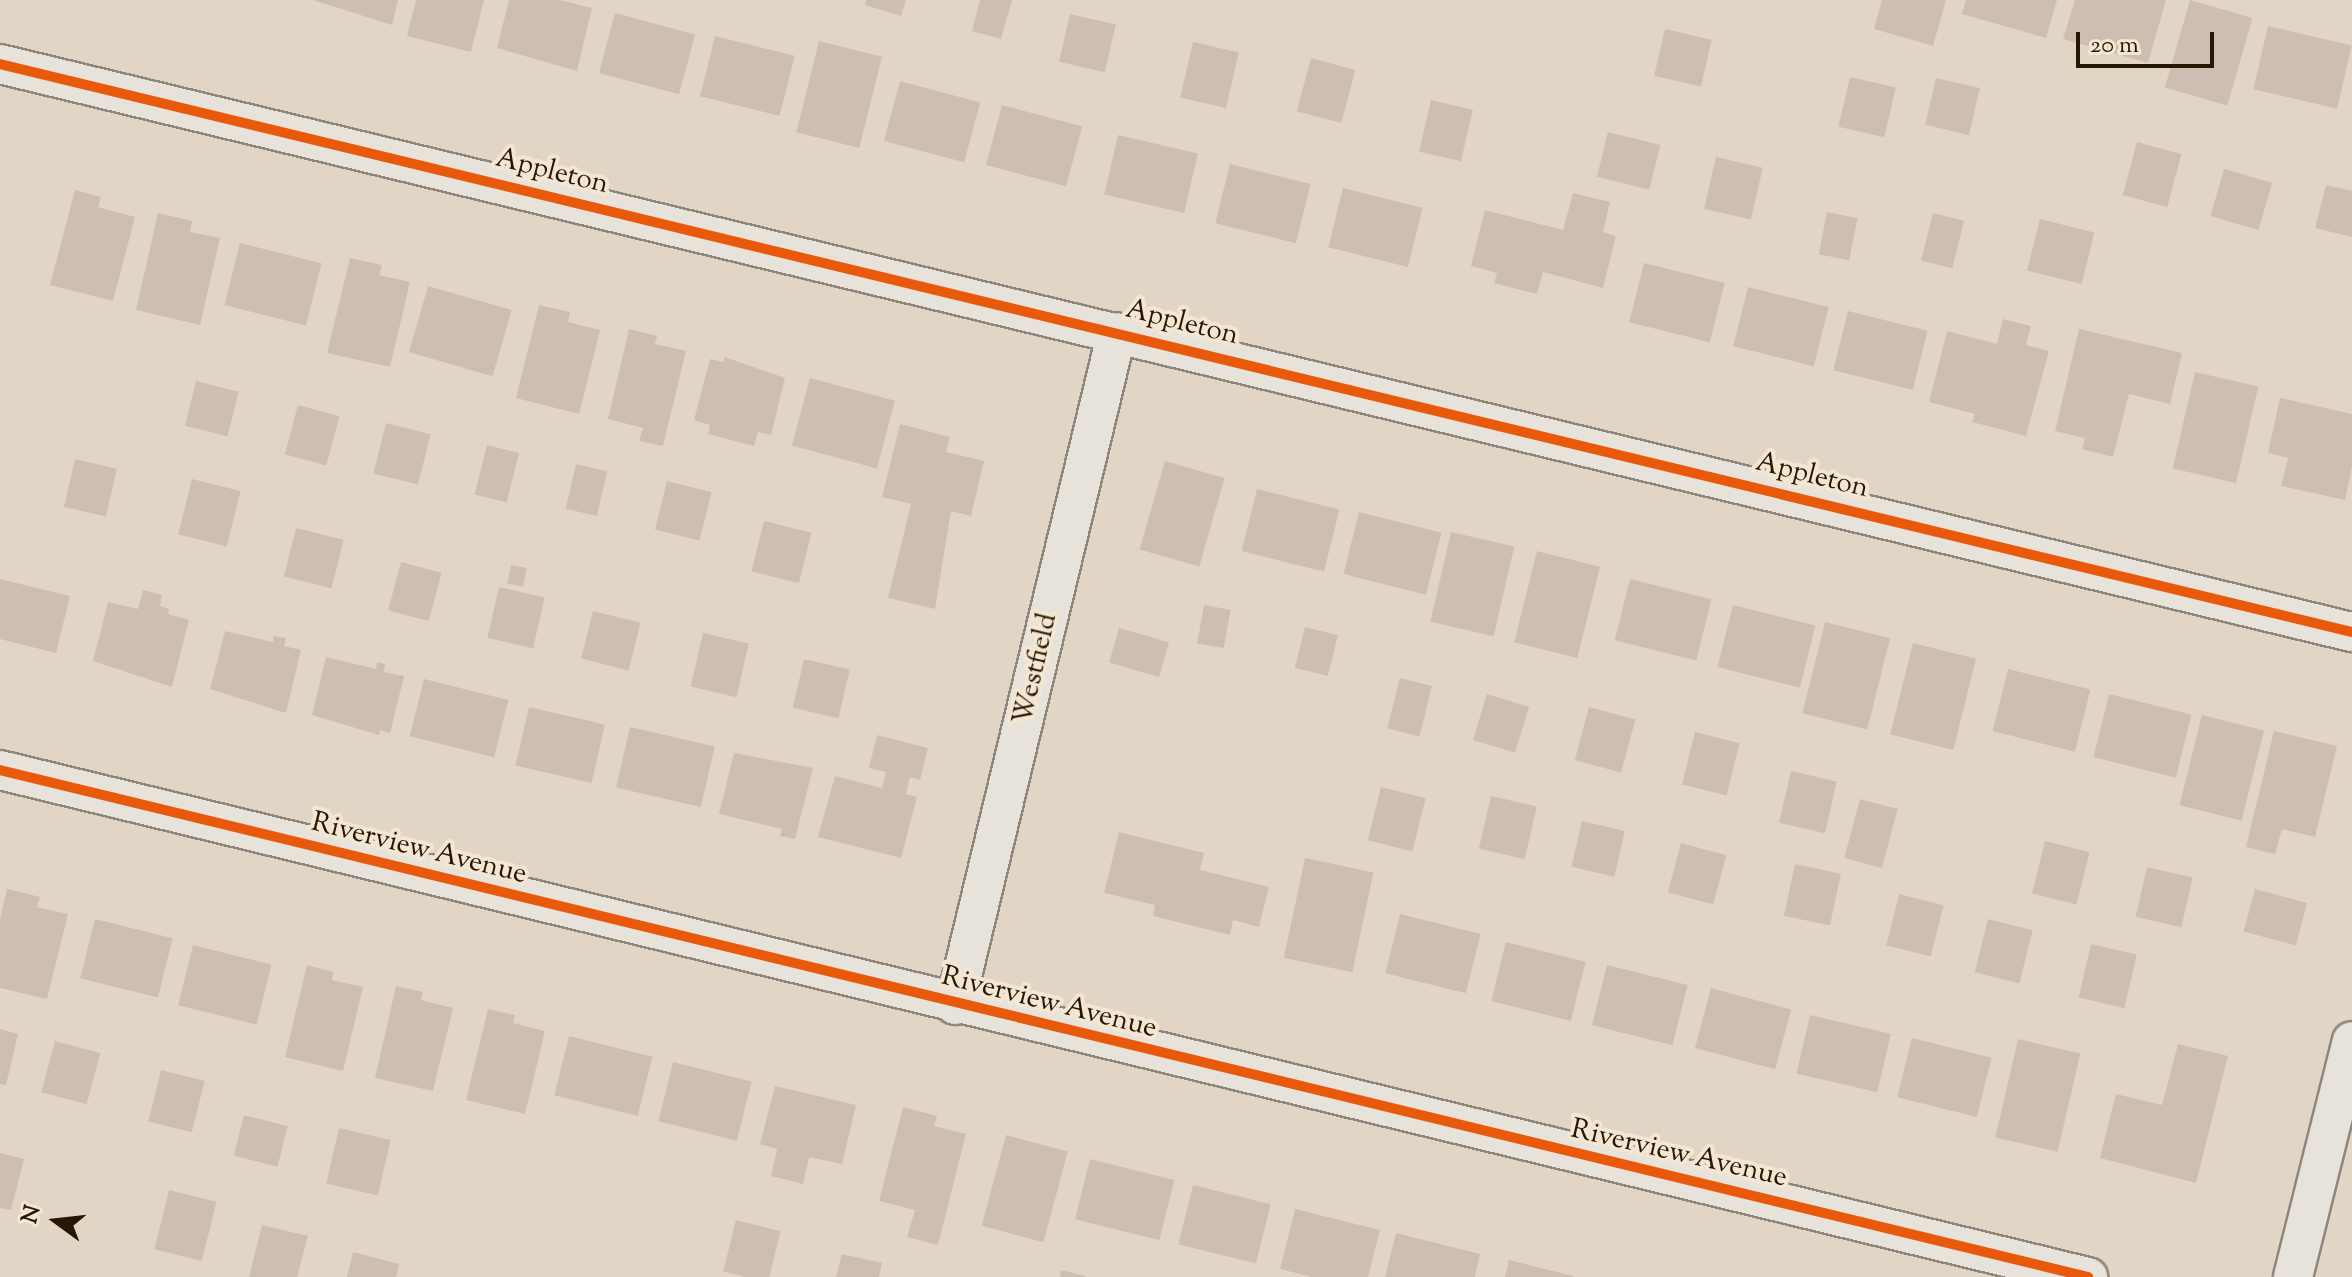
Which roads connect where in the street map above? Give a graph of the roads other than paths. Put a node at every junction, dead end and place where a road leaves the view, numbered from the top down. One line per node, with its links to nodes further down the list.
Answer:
1 (0, 64): 2 (street, Appleton)
2 (1117, 332): 3 (street, Appleton); 5 (street, Westfield)
3 (2352, 632)
4 (0, 770): 5 (street, Riverview Avenue)
5 (955, 1005): 7 (street, Riverview Avenue)
6 (2352, 1041): 8 (street)
7 (2088, 1277)
8 (2293, 1277)

